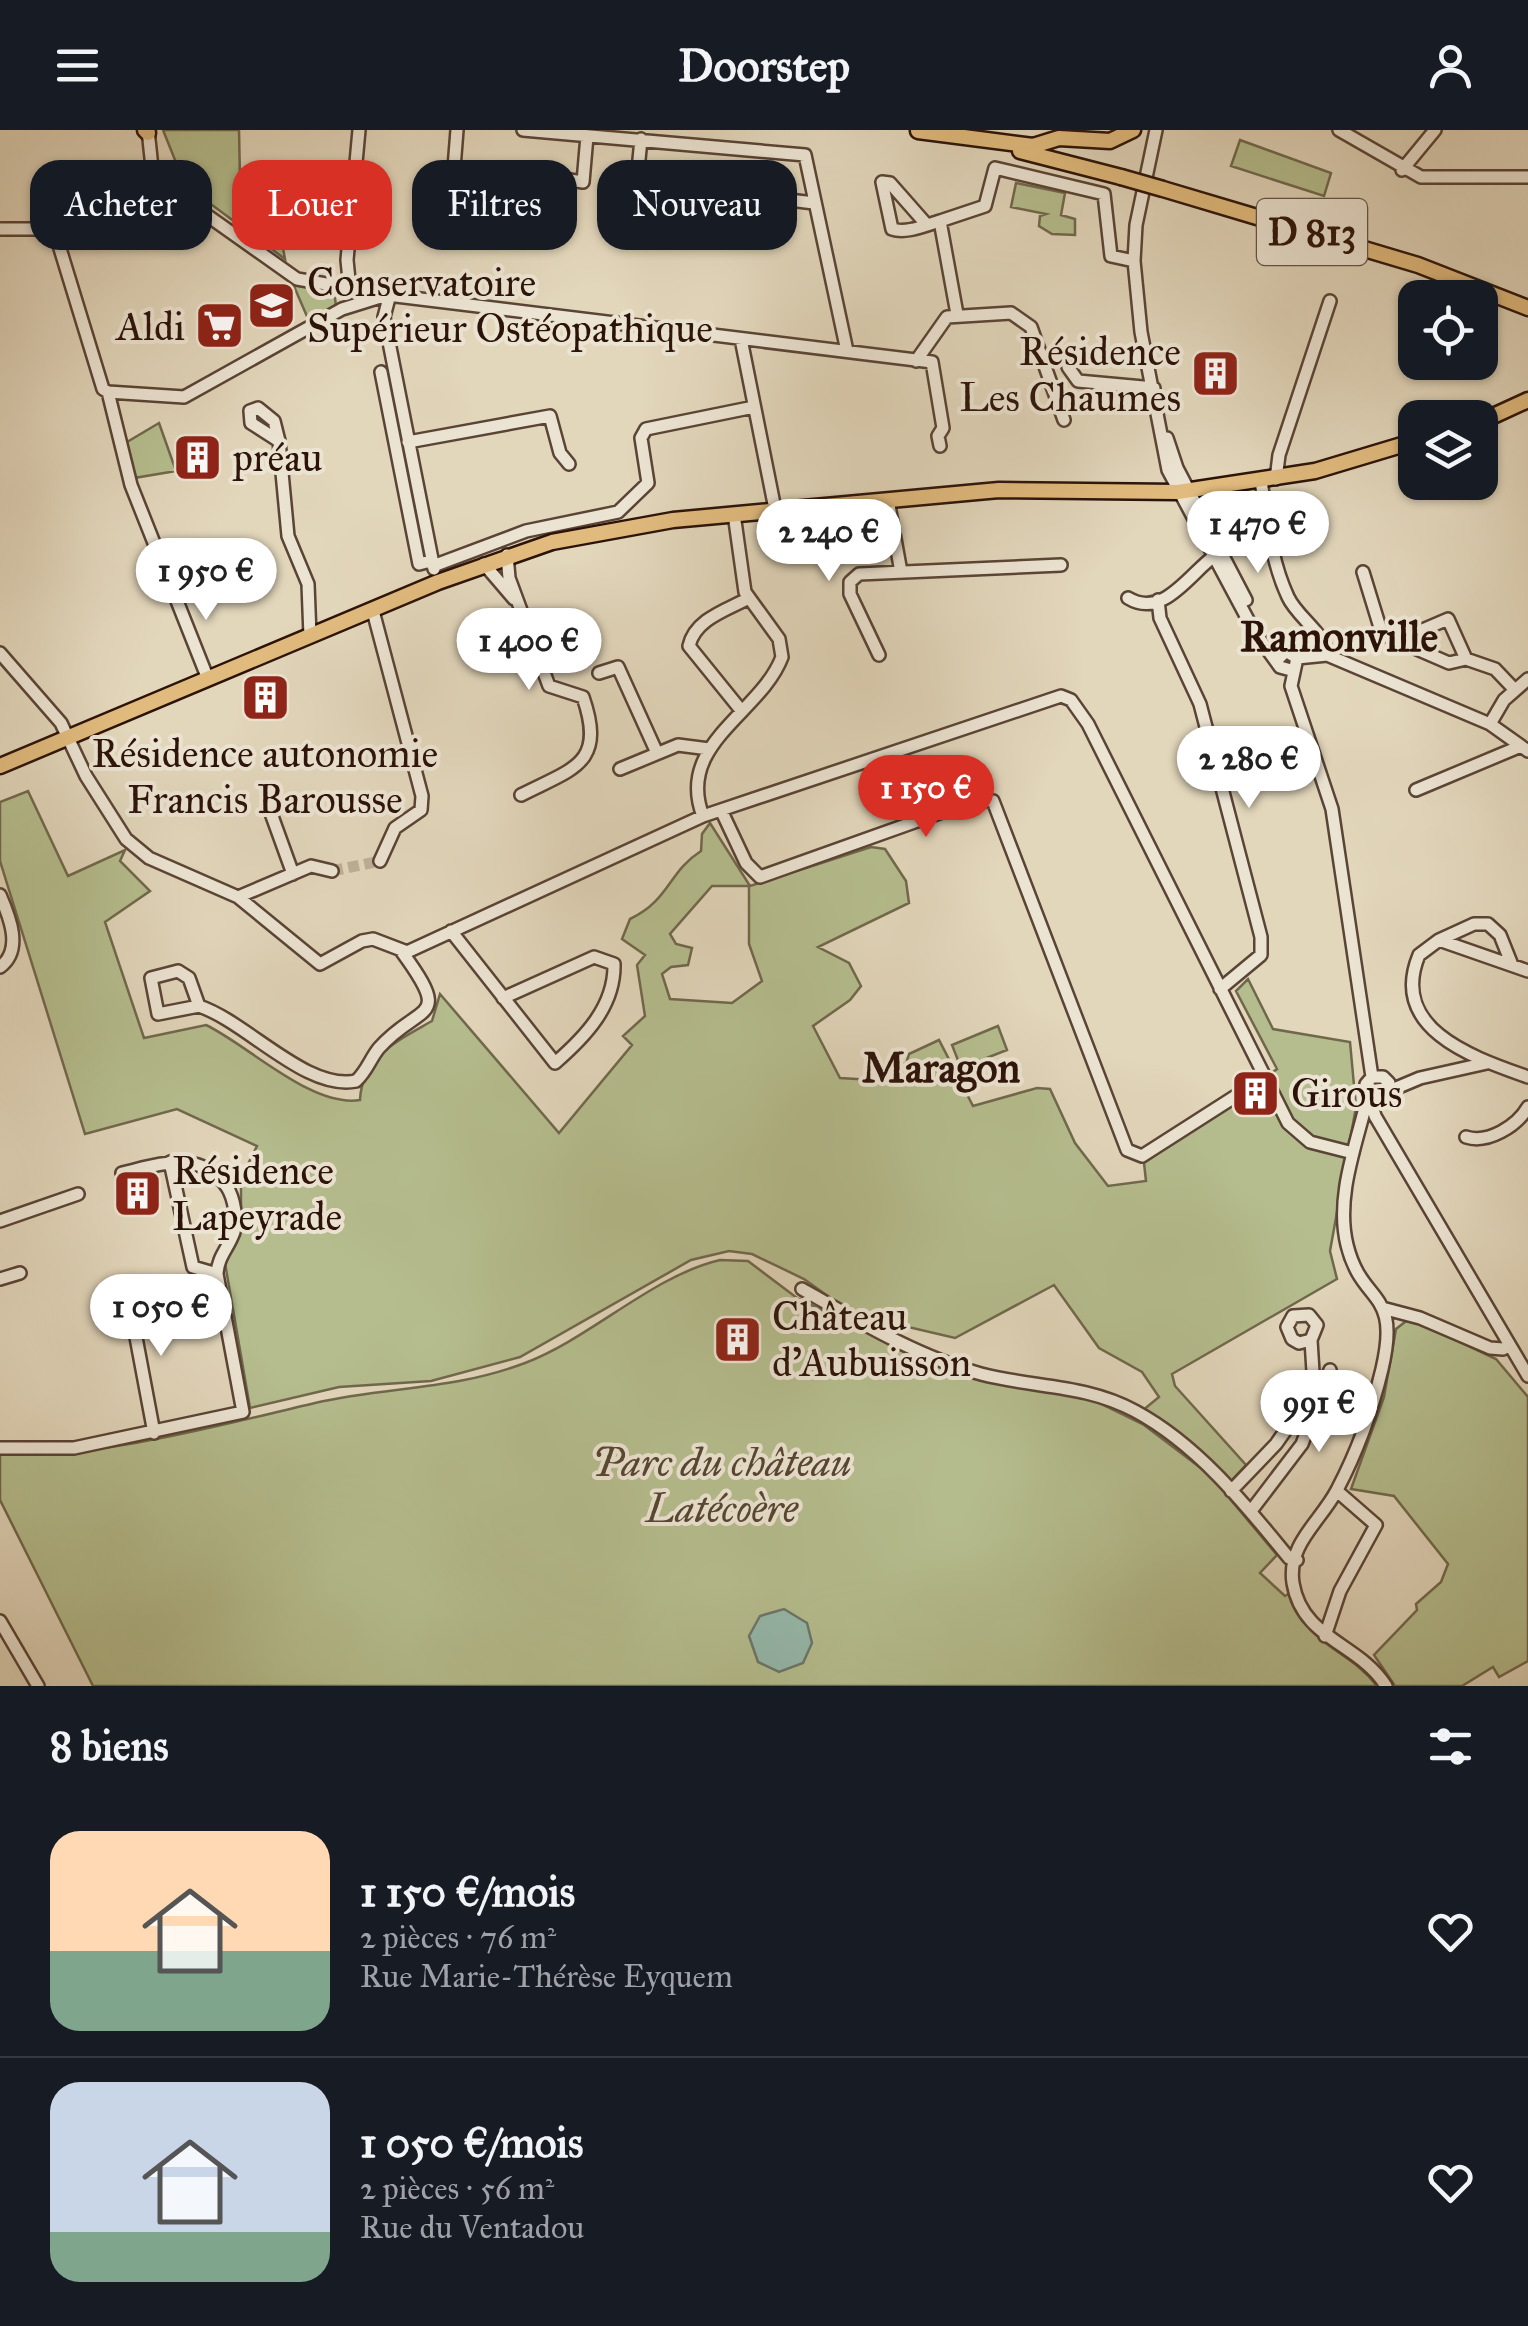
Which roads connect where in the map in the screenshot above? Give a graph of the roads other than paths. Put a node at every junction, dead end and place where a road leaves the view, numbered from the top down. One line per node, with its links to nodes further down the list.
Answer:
1 (359, 130): 27 (street)
2 (457, 130): 13 (street)
3 (523, 130): 10 (street)
4 (1132, 130): 9 (main road)
5 (1156, 130): 25 (street)
6 (1339, 130): 15 (street)
7 (1436, 130): 15 (street)
8 (147, 131): 12 (street)
9 (914, 131): 26 (main road, D 813, bridge)
10 (587, 136): 11 (street); 17 (street)
11 (640, 139): 14 (street); 19 (street)
12 (151, 160)
13 (455, 160)
14 (639, 160)
15 (1402, 170): 16 (street)
16 (1528, 177)
17 (577, 181)
18 (797, 201): 19 (street)
19 (814, 203): 39 (street)
20 (212, 219): 27 (street)
21 (934, 223): 21 (street); 25 (street); 35 (street)
22 (0, 229): 23 (street)
23 (30, 229)
24 (60, 250): 44 (street)
25 (1134, 261): 43 (street)
26 (1459, 280)
27 (345, 286): 28 (street); 32 (street)
28 (390, 294): 33 (street); 36 (street); 38 (street)
29 (1498, 296): 34 (main road, D 813)
30 (1330, 301): 54 (street)
31 (1498, 301): 37 (main road, D 813)
32 (348, 306): 33 (street); 44 (street)
33 (363, 306): 36 (street)
34 (1528, 308)
35 (958, 314): 40 (street); 48 (street)
36 (384, 317): 50 (street)
37 (1528, 317)
38 (741, 339): 39 (street); 46 (street)
39 (847, 352): 40 (street)
40 (916, 361): 51 (street)
41 (1068, 367): 43 (street)
42 (380, 372): 61 (street)
43 (1154, 388): 55 (street)
44 (108, 392): 80 (street)
45 (1528, 400): 47 (main road)
46 (754, 408): 57 (street); 61 (street)
47 (1528, 409)
48 (1064, 420)
49 (279, 441): 72 (street)
50 (408, 442): 53 (street); 61 (street)
51 (940, 446)
52 (1398, 446): 54 (main road)
53 (569, 464)
54 (1268, 480): 55 (main road); 76 (street)
55 (1185, 491): 56 (main road); 59 (street)
56 (888, 500): 57 (main road); 64 (street)
57 (775, 510): 58 (main road)
58 (734, 514): 60 (main road); 67 (street)
59 (1217, 554): 69 (street); 78 (street)
60 (507, 556): 62 (main road); 70 (street)
61 (432, 564): 66 (street)
62 (484, 564): 66 (main road); 70 (street)
63 (1061, 565): 64 (street)
64 (901, 572): 75 (street)
65 (1363, 572): 73 (street)
66 (438, 582): 71 (main road)
67 (748, 598): 83 (street); 83 (street)
68 (1128, 598): 69 (street)
69 (1158, 600): 107 (street)
70 (522, 609): 92 (street)
71 (373, 610): 72 (main road); 96 (street)
72 (310, 636): 80 (main road)
73 (1412, 647): 77 (street); 77 (street)
74 (0, 653): 85 (street)
75 (879, 654)
76 (1327, 655): 78 (street); 84 (street)
77 (1466, 659): 82 (street)
78 (1288, 660): 113 (street)
79 (599, 673): 88 (street)
80 (208, 679): 85 (main road)
81 (1528, 679): 82 (street)
82 (1515, 690): 84 (street)
83 (740, 709): 87 (street)
84 (1491, 721): 86 (street)
85 (68, 738): 89 (main road); 100 (street)
86 (1522, 746): 91 (street)
87 (709, 749): 88 (street); 95 (street)
88 (658, 753): 90 (street)
89 (0, 766)
90 (620, 769)
91 (1416, 790)
92 (521, 795)
93 (268, 805): 98 (street)
94 (721, 810): 95 (street); 107 (street); 115 (street)
95 (704, 816): 101 (street)
96 (380, 861)
97 (332, 871): 98 (street)
98 (294, 874): 100 (street)
99 (0, 895): 105 (street)
100 (238, 897): 103 (street)
101 (451, 931): 103 (street); 108 (street)
102 (1439, 940): 104 (street); 104 (street); 110 (street)
103 (402, 952): 109 (street)
104 (1512, 965): 106 (street)
105 (0, 968)
106 (1528, 971)
107 (1220, 989): 115 (street)
108 (502, 998): 108 (street)
109 (199, 1006): 109 (street)
110 (1452, 1046): 111 (street); 112 (street)
111 (1488, 1063): 112 (street); 114 (street)
112 (1446, 1072): 116 (street)
113 (1378, 1077): 116 (street); 117 (street); 118 (street)
114 (1528, 1077)
115 (1264, 1078): 122 (street)
116 (1420, 1078): 117 (street)
117 (1388, 1094): 118 (street); 120 (street)
118 (1370, 1098): 120 (street); 122 (street)
119 (1528, 1107): 121 (street)
120 (1382, 1127): 134 (street)
121 (1466, 1138)
122 (1353, 1153): 132 (street)
123 (170, 1162): 124 (street); 128 (street); 128 (street)
124 (122, 1173)
125 (78, 1194): 126 (street)
126 (0, 1221)
127 (20, 1273): 129 (street)
128 (217, 1274): 138 (street)
129 (0, 1279)
130 (802, 1289): 140 (street)
131 (119, 1304): 138 (street)
132 (1386, 1309): 134 (street); 141 (street)
133 (1312, 1340): 140 (street)
134 (1506, 1345): 136 (street); 137 (street)
135 (1330, 1370): 142 (street)
136 (1528, 1376)
137 (1528, 1384)
138 (154, 1433): 139 (street)
139 (0, 1448)
140 (1232, 1491): 142 (street)
141 (1337, 1491): 143 (street); 145 (street)
142 (1251, 1511): 143 (street)
143 (1295, 1560): 145 (street)
144 (0, 1621): 146 (street)
145 (1324, 1636): 147 (street)
146 (38, 1686)
147 (1386, 1686)

